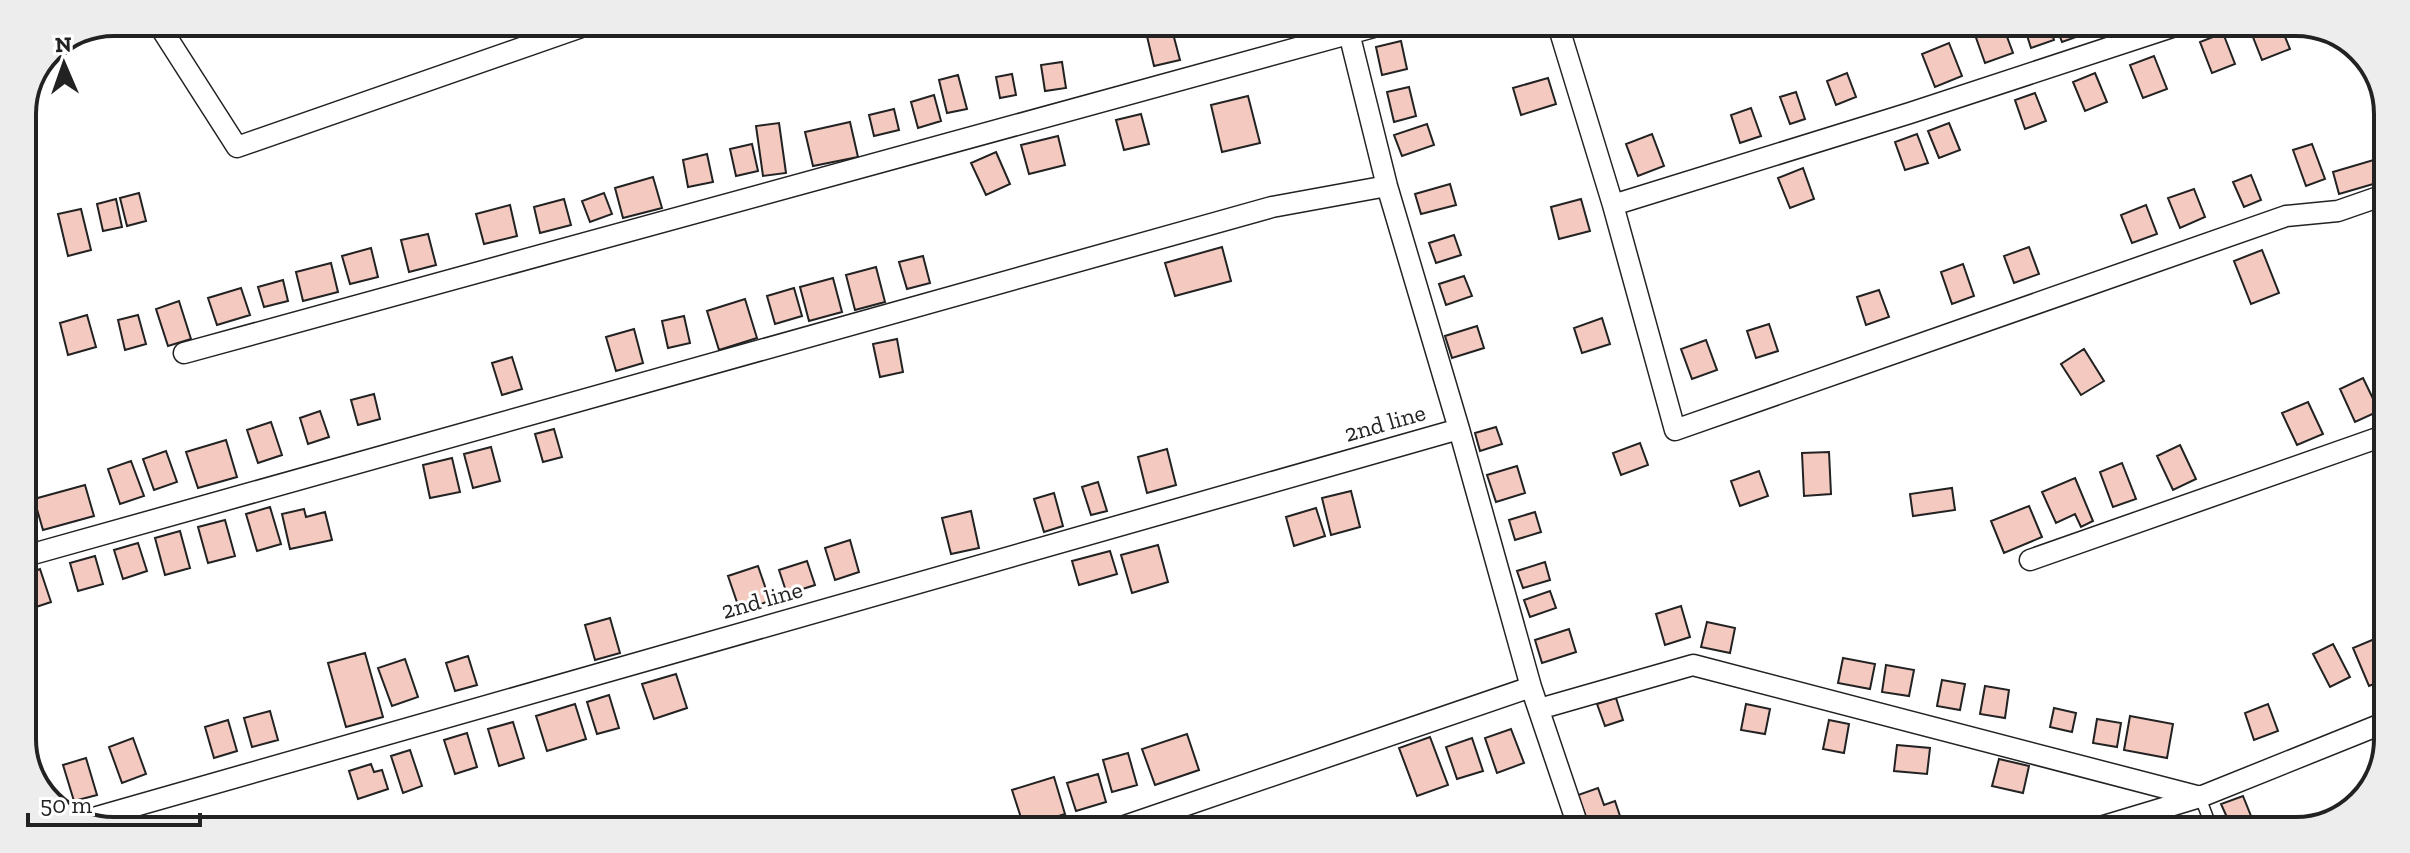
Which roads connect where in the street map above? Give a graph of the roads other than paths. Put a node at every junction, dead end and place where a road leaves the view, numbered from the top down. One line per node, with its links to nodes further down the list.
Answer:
1 (166, 36): 2 (street)
2 (556, 36)
3 (1326, 36): 10 (street)
4 (1350, 36): 7 (street)
5 (1561, 36): 9 (street)
6 (2145, 36): 9 (street)
7 (1387, 186): 11 (street); 13 (street)
8 (2374, 199): 9 (street)
9 (1613, 205)
10 (184, 353)
11 (1459, 429): 15 (street); 19 (street, 2nd line)
12 (2374, 439): 14 (street)
13 (36, 553)
14 (2030, 560)
15 (1531, 687): 16 (street); 20 (street)
16 (1539, 709): 18 (street); 21 (street)
17 (2374, 727): 18 (street)
18 (2200, 797): 22 (street); 23 (lane)
19 (102, 816)
20 (1151, 817)
21 (1575, 817)
22 (2134, 817)
23 (2208, 817)

